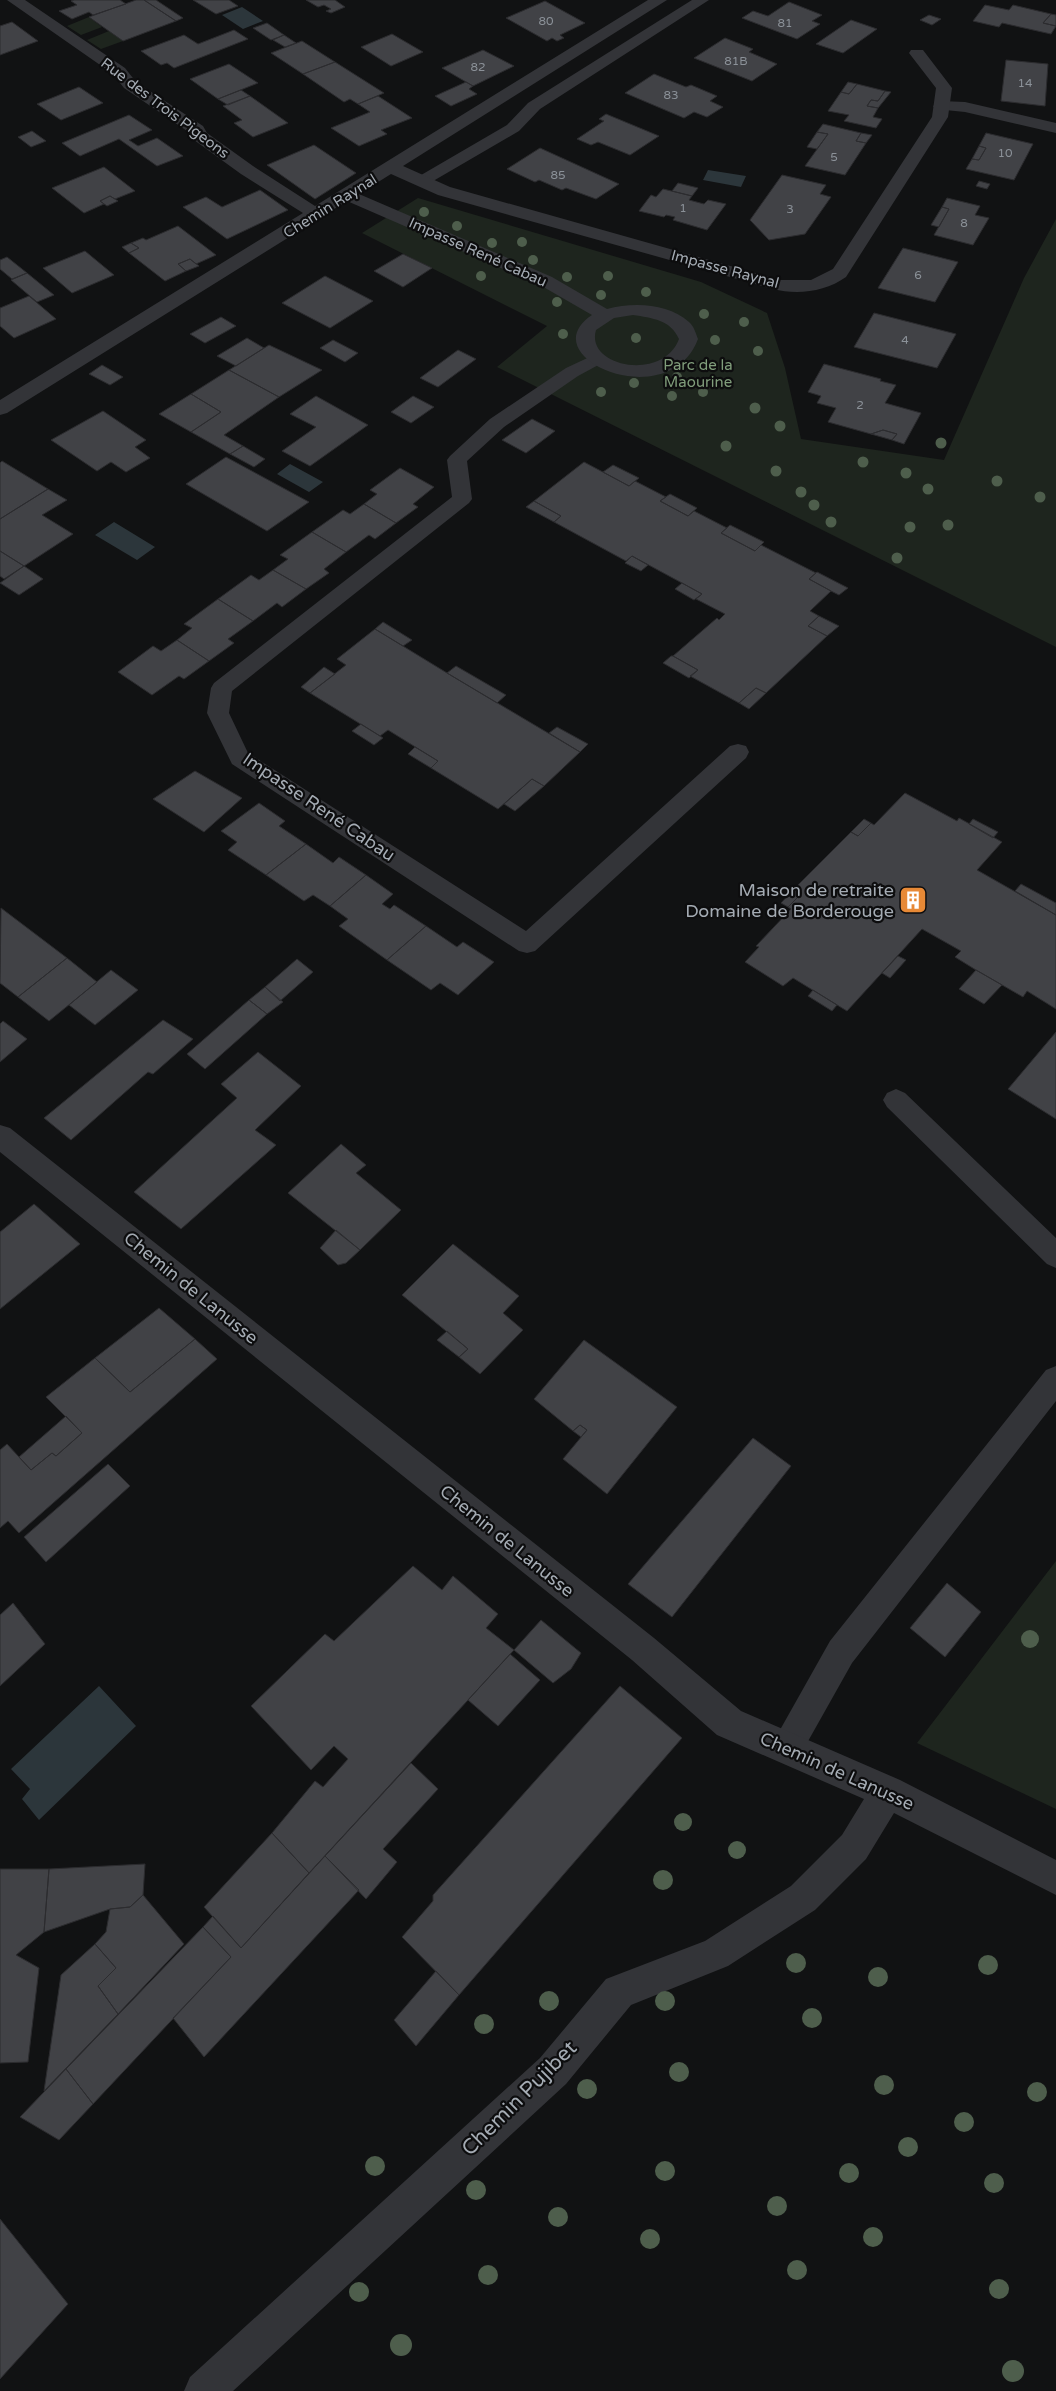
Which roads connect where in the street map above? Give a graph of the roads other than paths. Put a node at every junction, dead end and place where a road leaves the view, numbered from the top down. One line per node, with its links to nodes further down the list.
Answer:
1 (15, 0): 10 (street, Rue des Trois Pigeons)
2 (659, 0): 7 (street, Chemin Raynal)
3 (702, 0): 8 (lane)
4 (917, 53): 5 (street, Impasse Raynal)
5 (942, 106): 6 (lane); 8 (street, Impasse Raynal)
6 (1056, 128)
7 (392, 168): 8 (street, Impasse Raynal); 9 (street, Chemin Raynal)
8 (422, 181)
9 (347, 195): 10 (street, Chemin Raynal); 11 (street, Impasse René Cabau)
10 (316, 214): 13 (street, Chemin Raynal)
11 (605, 315): 12 (street); 12 (street)
12 (596, 359): 14 (lane, Impasse René Cabau)
13 (0, 409)
14 (738, 752)
15 (896, 1100): 17 (lane)
16 (0, 1136): 19 (street, Chemin de Lanusse)
17 (1056, 1256)
18 (1056, 1379): 19 (lane)
19 (788, 1748): 20 (street, Chemin de Lanusse)
20 (888, 1792): 21 (street, Chemin de Lanusse); 22 (street, Chemin Pujibet)
21 (1056, 1878)
22 (204, 2391)

